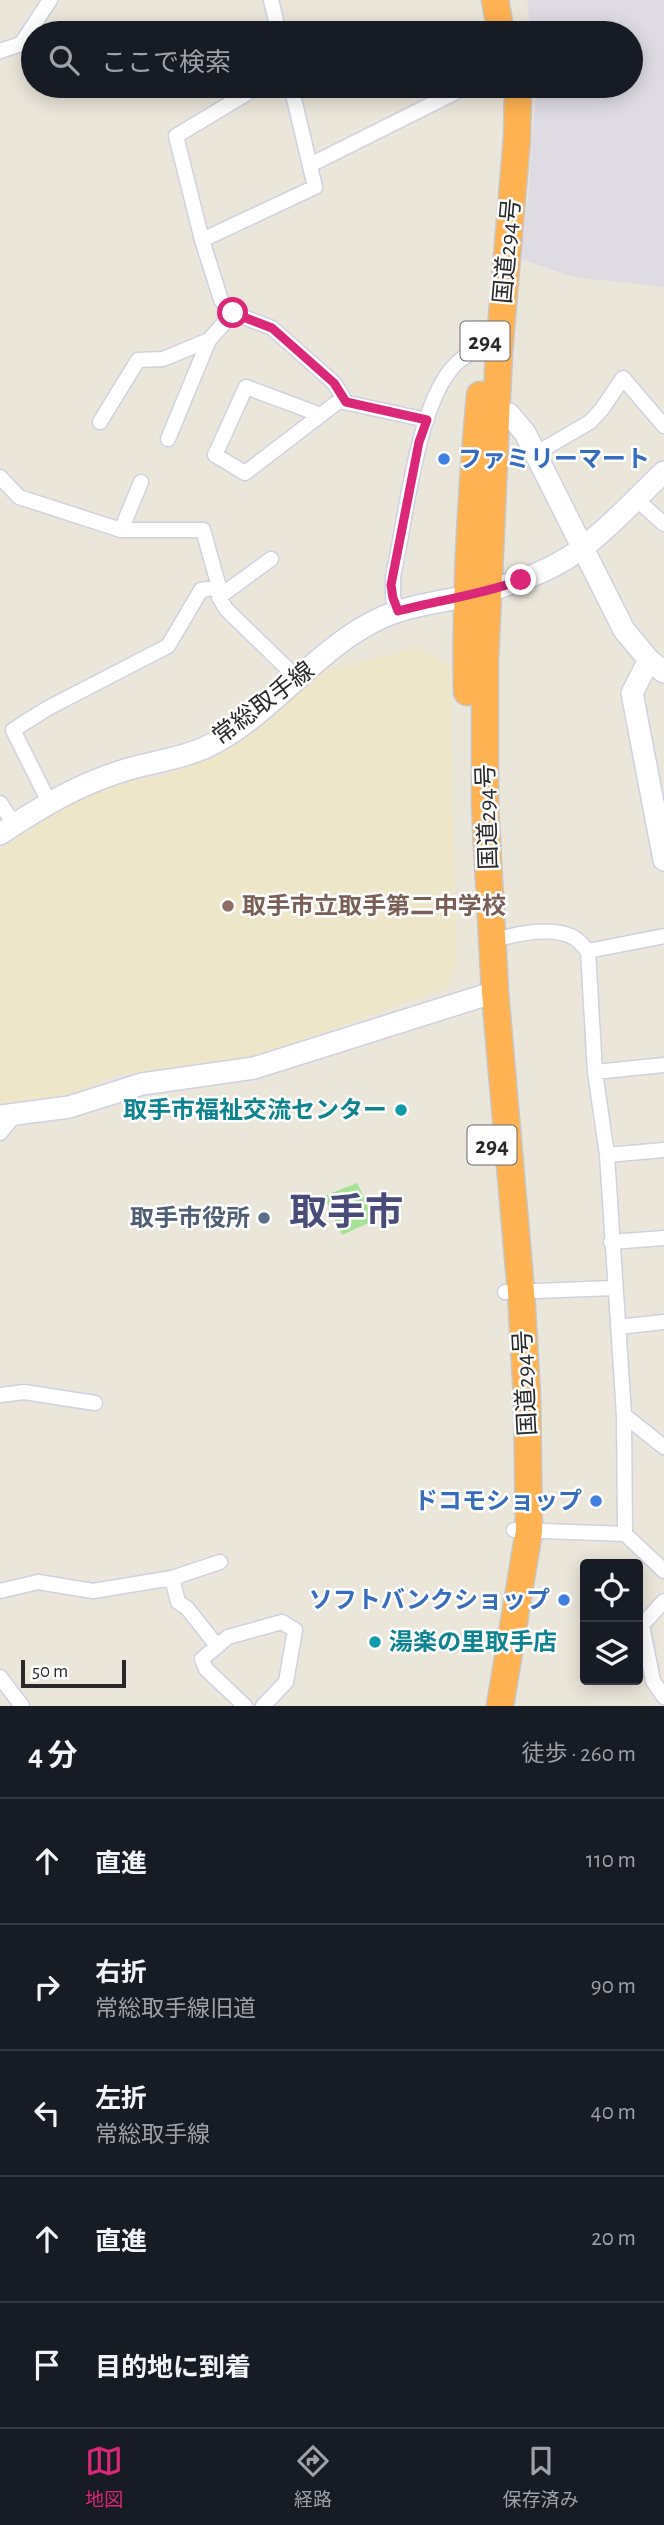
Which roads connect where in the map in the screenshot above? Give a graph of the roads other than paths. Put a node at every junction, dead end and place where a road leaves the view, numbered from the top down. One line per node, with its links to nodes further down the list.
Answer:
1 (50, 0): 5 (street)
2 (271, 0): 6 (street)
3 (495, 0): 7 (highway)
4 (511, 0): 8 (highway)
5 (36, 21)
6 (276, 21)
7 (499, 21)
8 (514, 21)
9 (21, 44): 10 (street)
10 (0, 51)
11 (239, 98): 17 (street)
12 (294, 98): 16 (street)
13 (444, 98): 16 (street)
14 (504, 98): 20 (highway, 国道294号 / 294)
15 (518, 98): 20 (highway, 国道294号 / 294)
16 (310, 165): 17 (street)
17 (202, 240): 18 (street)
18 (233, 313): 19 (street); 21 (street)
19 (209, 340): 25 (street); 27 (street)
20 (492, 349): 22 (highway, 国道294号 / 294); 24 (street); 38 (highway, 国道294号 / 294)
21 (346, 402): 23 (street); 24 (street)
22 (496, 410): 28 (street); 38 (highway, 国道294号 / 294)
23 (321, 415): 23 (street)
24 (427, 420): 39 (street)
25 (100, 422)
26 (664, 426): 28 (street)
27 (168, 439)
28 (535, 454): 35 (street)
29 (664, 472): 32 (street, 常総取手線)
30 (0, 477): 34 (street)
31 (141, 482): 34 (street)
32 (636, 499): 33 (street); 35 (street, 常総取手線)
33 (664, 524)
34 (121, 530): 37 (street)
35 (583, 548): 38 (street, 常総取手線); 40 (street)
36 (271, 559): 37 (street)
37 (219, 592): 41 (street); 42 (street)
38 (477, 594): 39 (street, 常総取手線); 47 (highway, 国道294号 / 294); 49 (highway, 国道294号 / 294)
39 (398, 611): 41 (street, 常総取手線)
40 (656, 666): 45 (street)
41 (297, 678): 42 (street, 常総取手線)
42 (49, 802): 44 (street, 常総取手線)
43 (0, 803): 44 (street)
44 (7, 829)
45 (664, 860)
46 (664, 936): 48 (street)
47 (492, 942): 48 (street); 49 (highway, 国道294号 / 294)
48 (589, 951): 51 (street)
49 (487, 994): 52 (street); 59 (highway, 国道294号 / 294)
50 (664, 1065): 51 (street)
51 (595, 1072): 55 (street)
52 (7, 1116): 53 (street)
53 (0, 1133)
54 (664, 1150): 55 (street)
55 (607, 1155): 57 (street)
56 (664, 1238): 57 (street)
57 (611, 1242): 58 (street)
58 (614, 1288): 59 (street); 61 (street)
59 (513, 1292): 66 (highway, 国道294号 / 294)
60 (664, 1322): 61 (street)
61 (618, 1327): 64 (street)
62 (0, 1395): 63 (street)
63 (95, 1403)
64 (624, 1415): 65 (street); 67 (street)
65 (664, 1447)
66 (522, 1530): 67 (street); 79 (highway, 国道294号 / 294)
67 (625, 1534): 69 (street)
68 (220, 1562): 70 (street)
69 (664, 1571)
70 (172, 1578): 71 (street); 73 (street)
71 (0, 1591)
72 (664, 1601): 75 (street)
73 (217, 1646): 77 (street); 78 (street)
74 (0, 1677): 76 (street)
75 (664, 1697)
76 (22, 1706)
77 (245, 1706)
78 (263, 1706)
79 (500, 1706)

